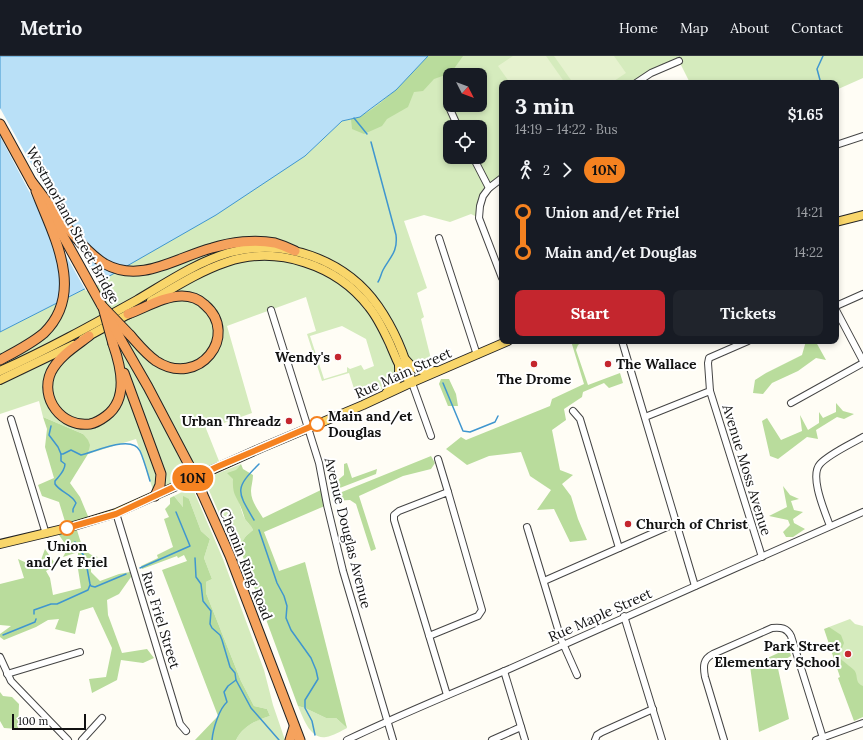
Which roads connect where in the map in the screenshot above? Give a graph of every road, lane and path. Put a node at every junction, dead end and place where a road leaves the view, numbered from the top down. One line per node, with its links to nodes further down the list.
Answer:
1 (679, 61): 2 (street)
2 (640, 80)
3 (0, 124): 8 (highway, Westmorland Street Bridge)
4 (863, 136): 5 (street)
5 (839, 144)
6 (477, 164): 9 (street)
7 (499, 180): 9 (street)
8 (32, 182): 13 (highway); 17 (highway, Westmorland Street Bridge); 28 (highway)
9 (489, 188): 14 (street)
10 (863, 215): 11 (main road)
11 (839, 221)
12 (439, 238): 26 (street)
13 (295, 251): 29 (main road); 32 (main road)
14 (499, 270)
15 (863, 294): 16 (street)
16 (839, 305)
17 (102, 306): 19 (highway, bridge); 22 (highway, bridge)
18 (271, 310): 41 (street, Avenue Douglas Avenue)
19 (128, 314): 21 (main road); 29 (main road)
20 (839, 316): 30 (street)
21 (89, 336): 27 (highway); 33 (main road)
22 (117, 342): 27 (highway); 71 (highway, Chemin Ring Road, bridge)
23 (501, 344): 26 (main road, Rue Main Street)
24 (623, 344): 39 (street)
25 (741, 344): 35 (street, Avenue Moss Avenue)
26 (477, 355): 31 (main road, Rue Main Street)
27 (118, 359): 46 (highway)
28 (0, 360)
29 (402, 360): 31 (main road); 34 (main road); 36 (main road)
30 (863, 362): 37 (street)
31 (441, 370): 34 (main road, Rue Main Street)
32 (0, 371)
33 (0, 380)
34 (412, 383): 36 (main road, Rue Main Street); 42 (street)
35 (710, 391): 39 (street); 55 (street, Avenue Moss Avenue)
36 (384, 395): 41 (main road, Rue Main Street)
37 (791, 403)
38 (572, 411): 54 (street)
39 (644, 417): 49 (street)
40 (11, 419): 52 (street)
41 (308, 428): 46 (main road, Rue Main Street); 69 (street, Avenue Douglas Avenue)
42 (431, 436)
43 (863, 437): 50 (street)
44 (438, 459): 45 (street)
45 (448, 492): 59 (street); 59 (street)
46 (155, 496): 48 (main road, Rue Main Street)
47 (863, 512): 50 (street, Rue Maple Street)
48 (116, 514): 52 (main road, Rue Main Street); 73 (street, Rue Friel Street)
49 (676, 523): 54 (street); 57 (street)
50 (830, 526): 55 (street, Rue Maple Street)
51 (527, 527): 56 (street)
52 (46, 534): 53 (main road, Rue Main Street)
53 (0, 544)
54 (619, 548): 56 (street)
55 (762, 557): 57 (street, Rue Maple Street)
56 (544, 581): 60 (street)
57 (695, 586): 58 (street, Rue Maple Street)
58 (624, 616): 60 (street, Rue Maple Street); 67 (street)
59 (429, 636): 66 (street)
60 (564, 644): 63 (street, Rue Maple Street); 65 (street)
61 (80, 652): 64 (street)
62 (0, 657): 64 (street)
63 (504, 671): 66 (street, Rue Maple Street); 72 (street)
64 (7, 674): 75 (street)
65 (577, 675)
66 (447, 695): 69 (street, Rue Maple Street)
67 (653, 709): 84 (street); 85 (street)
68 (102, 718): 76 (street)
69 (387, 721): 80 (street, Rue Maple Street); 81 (street, Avenue Douglas Avenue)
70 (863, 722): 74 (street)
71 (294, 727): 77 (highway); 78 (highway, Chemin Ring Road); 79 (highway)
72 (521, 727): 82 (street); 83 (street)
73 (186, 732)
74 (823, 738): 86 (street); 87 (street)
75 (68, 740)
76 (82, 740)
77 (290, 740)
78 (300, 740)
79 (307, 740)
80 (346, 740)
81 (393, 740)
82 (492, 740)
83 (525, 740)
84 (595, 740)
85 (662, 740)
86 (724, 740)
87 (816, 740)

